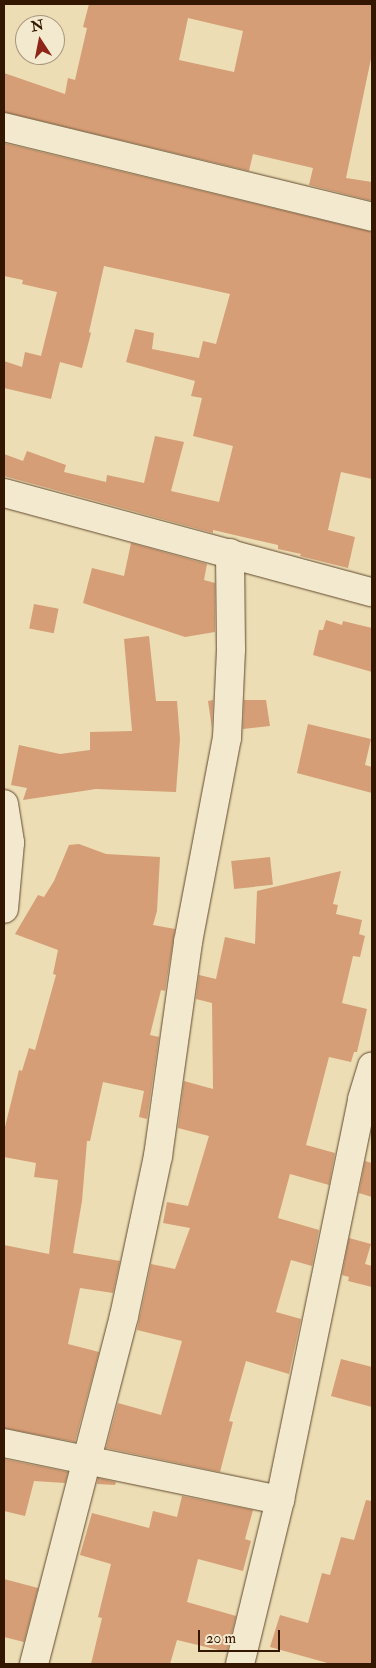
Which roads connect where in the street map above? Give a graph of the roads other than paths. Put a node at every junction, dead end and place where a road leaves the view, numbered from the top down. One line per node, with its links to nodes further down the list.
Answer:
1 (4, 127): 2 (street)
2 (372, 217)
3 (4, 493): 4 (street)
4 (230, 553): 5 (street); 11 (street)
5 (372, 592)
6 (4, 804): 7 (street)
7 (4, 909)
8 (372, 1066): 9 (street)
9 (362, 1159): 12 (street)
10 (4, 1444): 11 (street)
11 (88, 1462): 12 (street); 13 (street)
12 (280, 1500): 14 (street)
13 (34, 1664)
14 (240, 1664)

